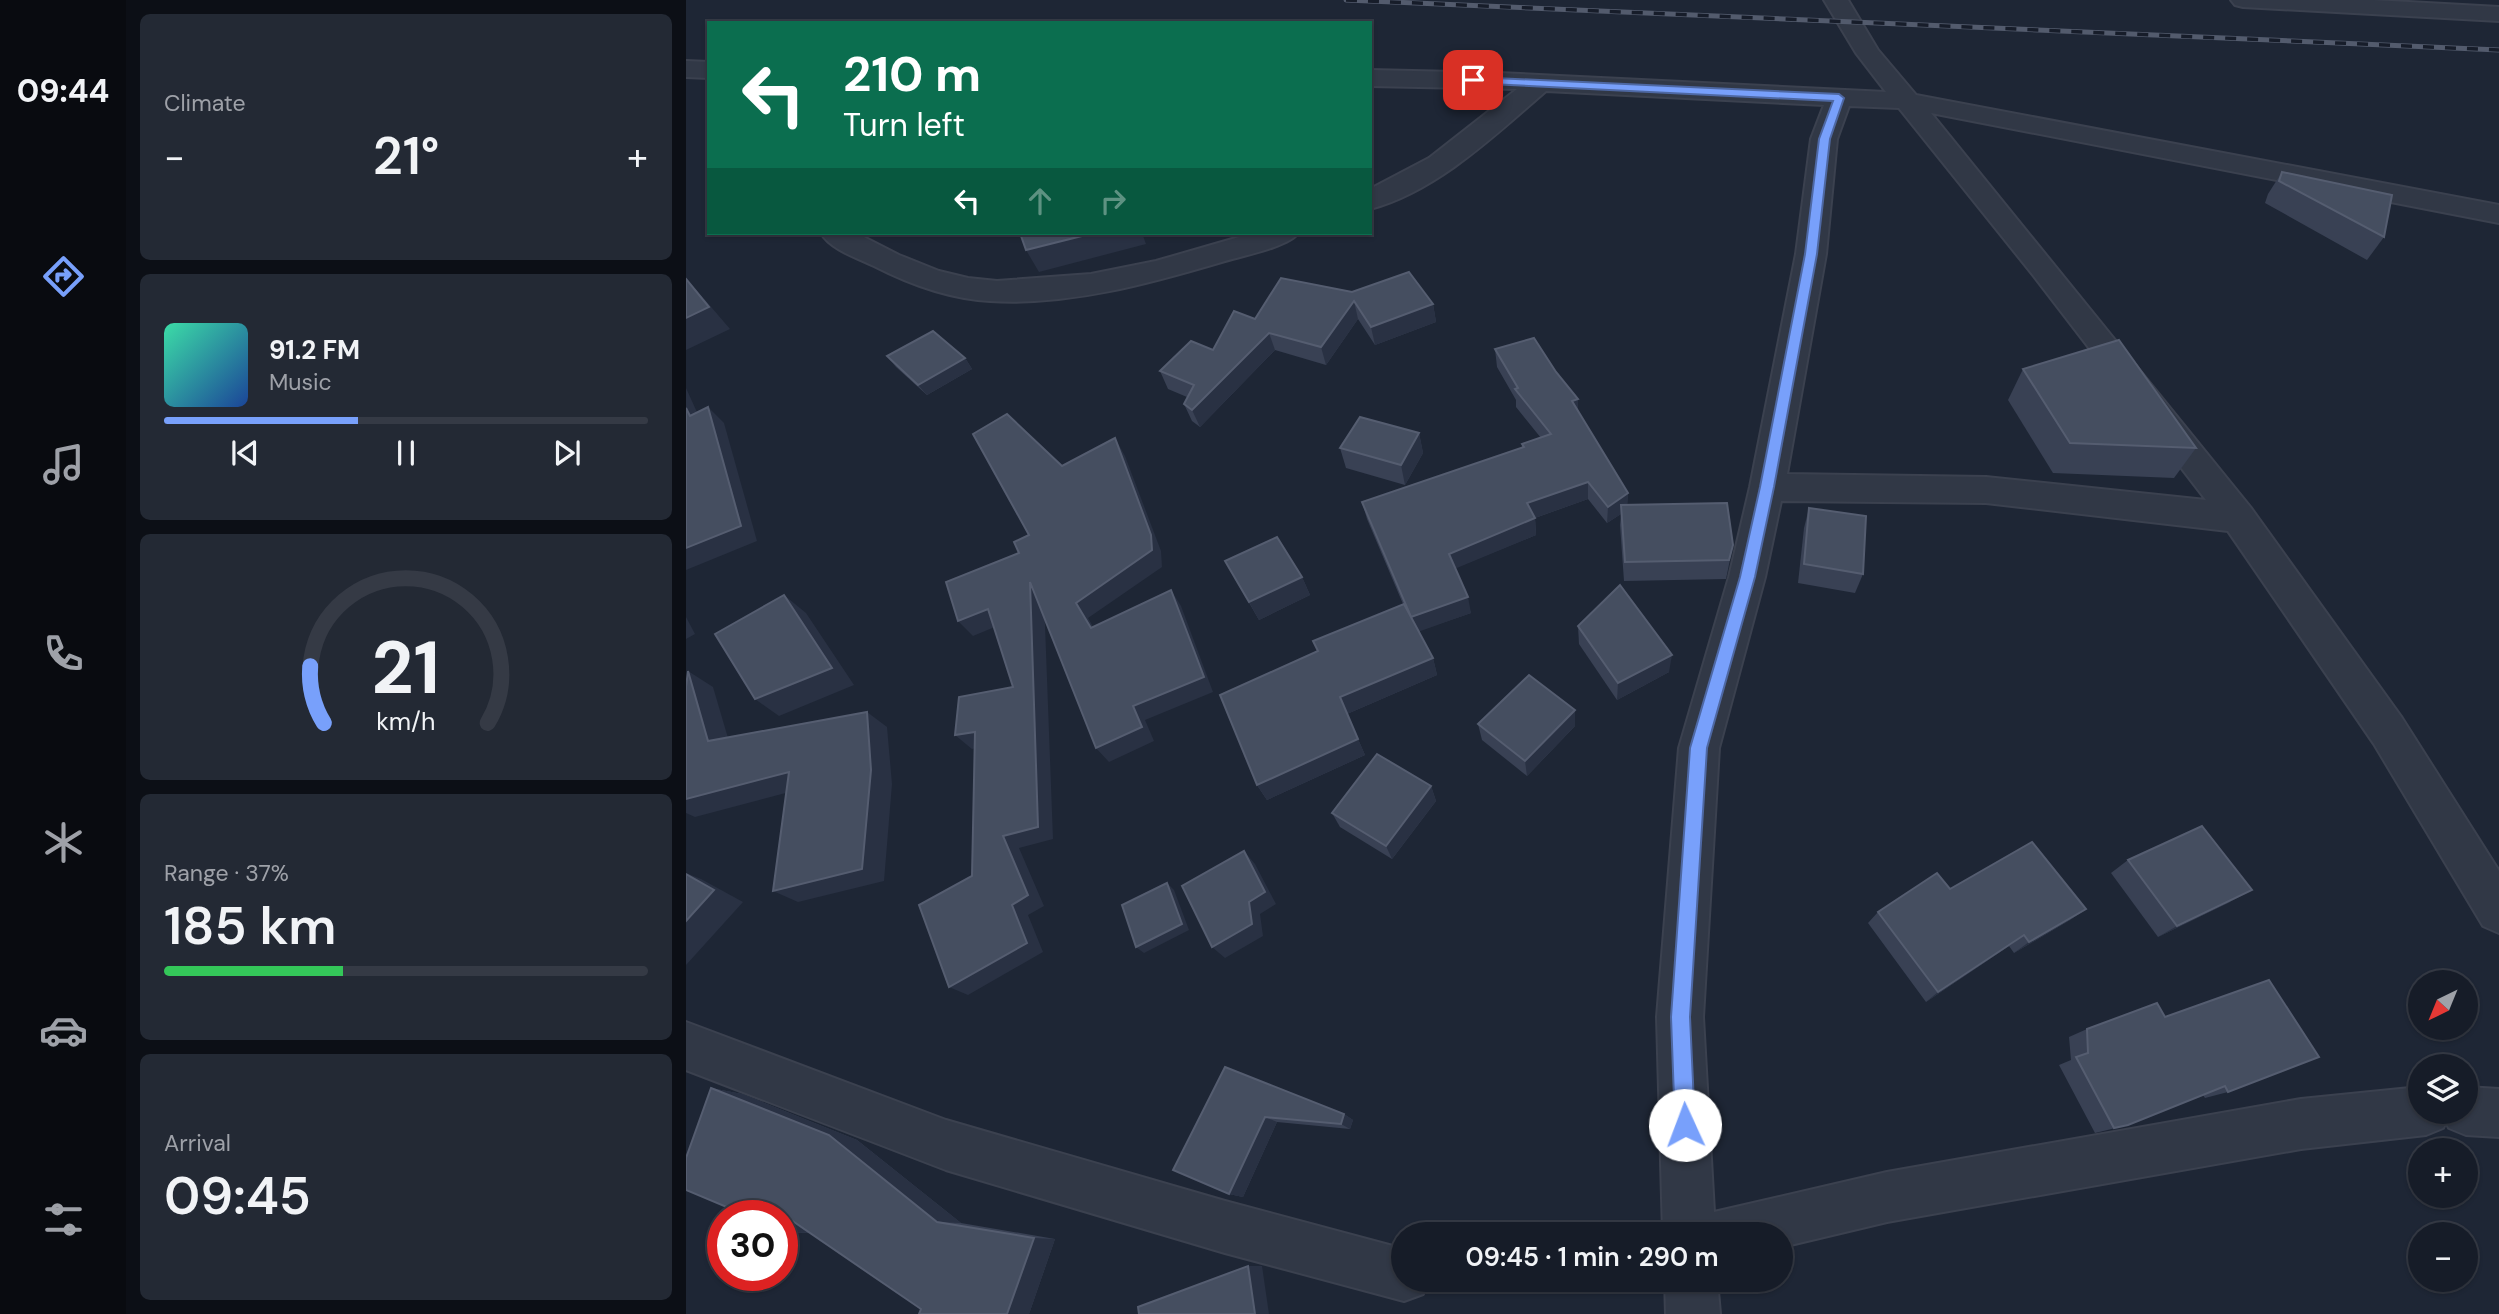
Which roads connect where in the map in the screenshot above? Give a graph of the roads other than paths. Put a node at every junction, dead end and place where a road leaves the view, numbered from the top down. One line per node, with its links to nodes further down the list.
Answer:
1 (1836, 0): 9 (street)
2 (2243, 0): 3 (street)
3 (2499, 13)
4 (686, 69): 5 (street)
5 (707, 69)
6 (1372, 78): 7 (street)
7 (1541, 83): 8 (street); 10 (street)
8 (1839, 98): 9 (street); 14 (street)
9 (1907, 101): 11 (street); 15 (street)
10 (1372, 199)
11 (2499, 214)
12 (838, 235): 13 (street)
13 (1278, 235)
14 (1767, 487): 15 (street); 21 (street)
15 (2239, 518): 16 (street)
16 (2499, 911)
17 (686, 1046): 23 (street)
18 (2478, 1112): 20 (street)
19 (2408, 1113): 22 (street)
20 (2499, 1113)
21 (1689, 1222)
22 (1776, 1222)
23 (1391, 1272)
24 (1692, 1292): 25 (street)
25 (1693, 1314)

